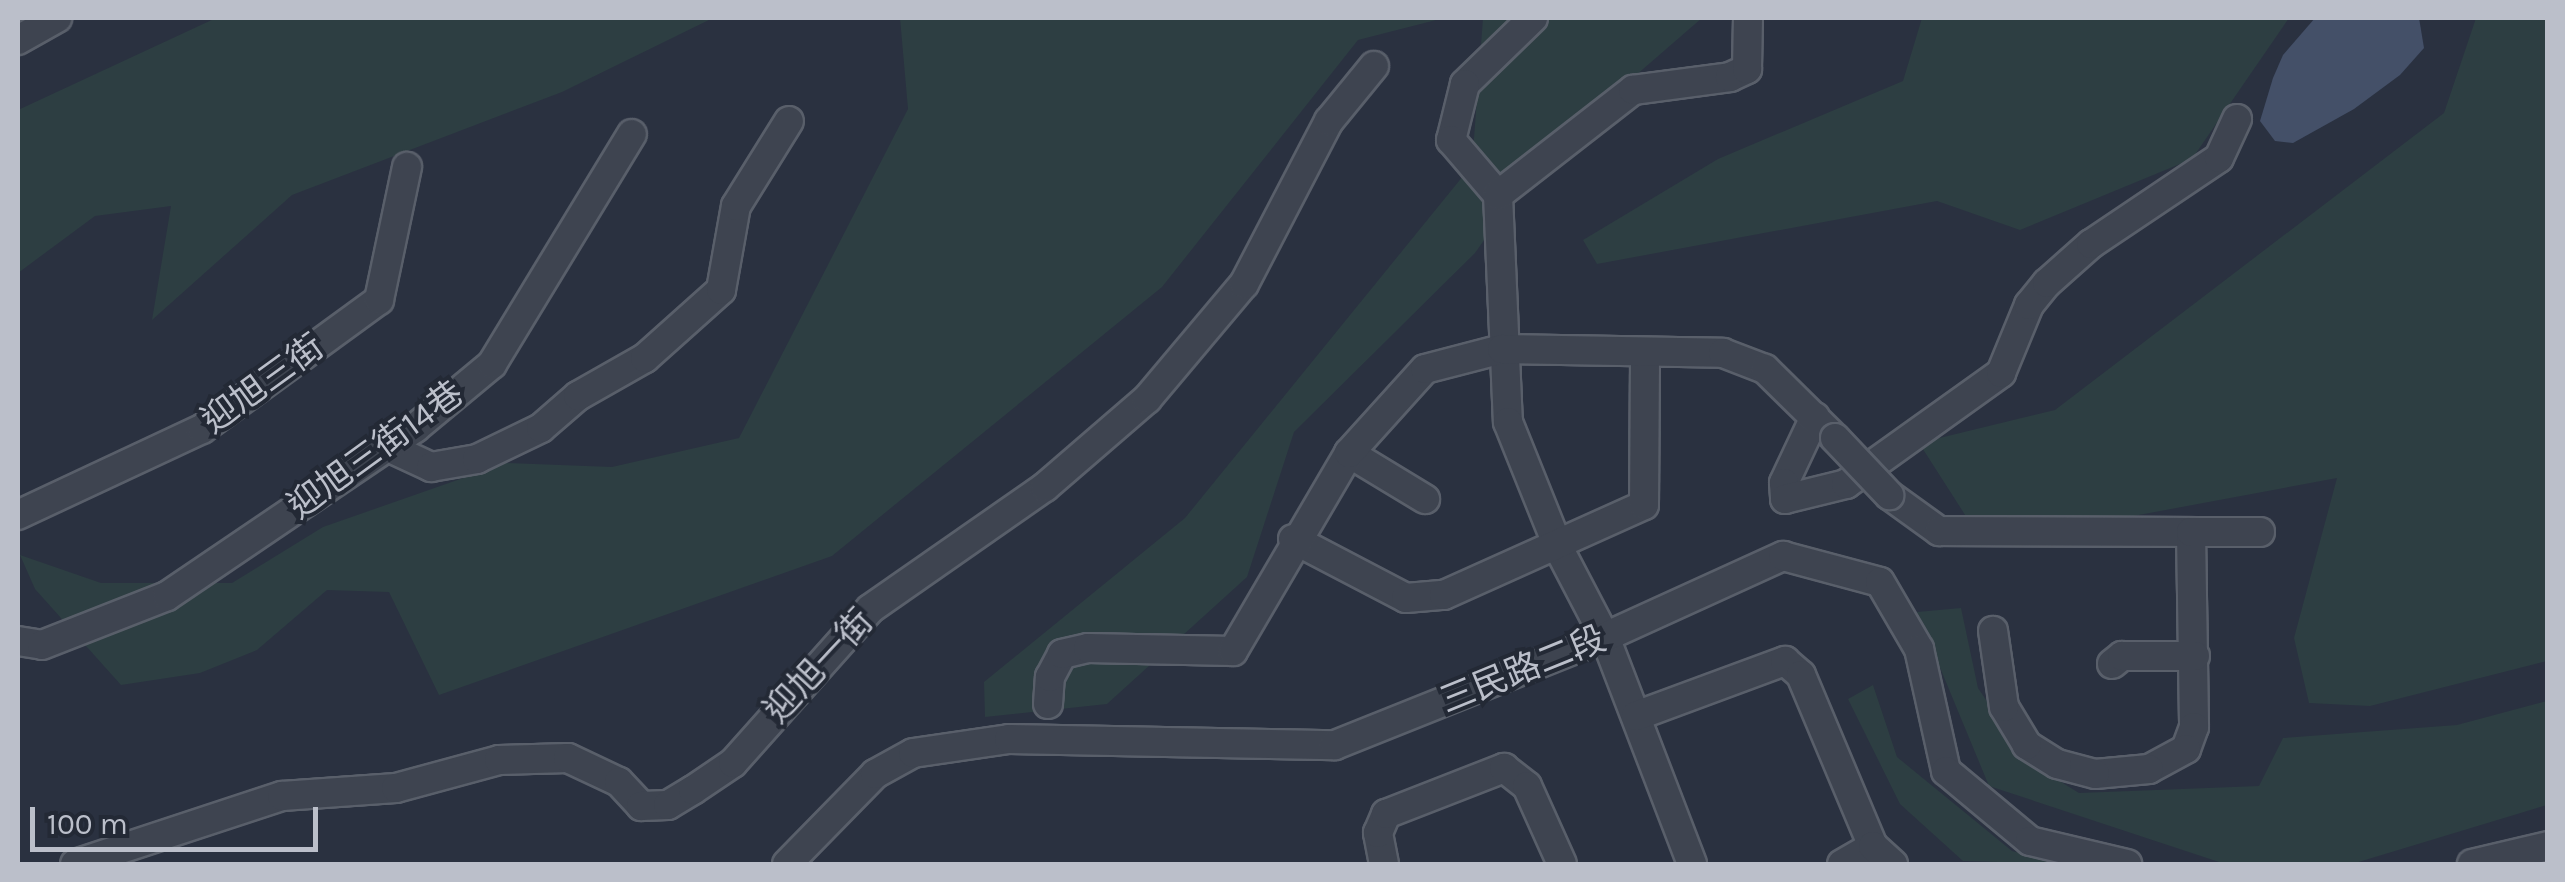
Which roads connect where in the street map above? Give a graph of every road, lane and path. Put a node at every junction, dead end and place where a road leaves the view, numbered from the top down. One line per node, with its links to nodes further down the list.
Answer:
1 (56, 18): 4 (street)
2 (1533, 18): 10 (street)
3 (1748, 18): 10 (street)
4 (18, 40)
5 (1374, 66): 32 (street, 迎旭一街)
6 (2237, 118): 13 (street)
7 (788, 121): 14 (street)
8 (632, 134): 14 (street, 迎旭三街14巷)
9 (407, 167): 17 (street, 迎旭三街)
10 (1498, 195): 11 (street)
11 (1502, 349): 12 (street); 15 (street); 21 (street)
12 (1645, 354): 13 (street); 21 (street)
13 (1815, 417): 18 (street, bridge)
14 (386, 446): 24 (street, 迎旭三街14巷)
15 (1349, 453): 16 (street); 20 (street)
16 (1425, 499)
17 (18, 515)
18 (2190, 532): 19 (street); 25 (street)
19 (2260, 532)
20 (1293, 540): 21 (street); 27 (street)
21 (1558, 549): 23 (street)
22 (1992, 631): 25 (street)
23 (1605, 637): 28 (street); 31 (street, 三民路二段); 33 (street, 三民路二段)
24 (18, 641)
25 (2195, 656): 26 (street)
26 (2112, 664)
27 (1048, 704)
28 (1636, 716): 30 (street); 36 (street)
29 (2548, 846): 39 (street)
30 (1883, 855): 37 (street)
31 (2075, 858): 38 (street, 三民路二段)
32 (75, 864)
33 (787, 864)
34 (1384, 864): 35 (street)
35 (1562, 864)
36 (1692, 864)
37 (1842, 864)
38 (2126, 864)
39 (2472, 864)

